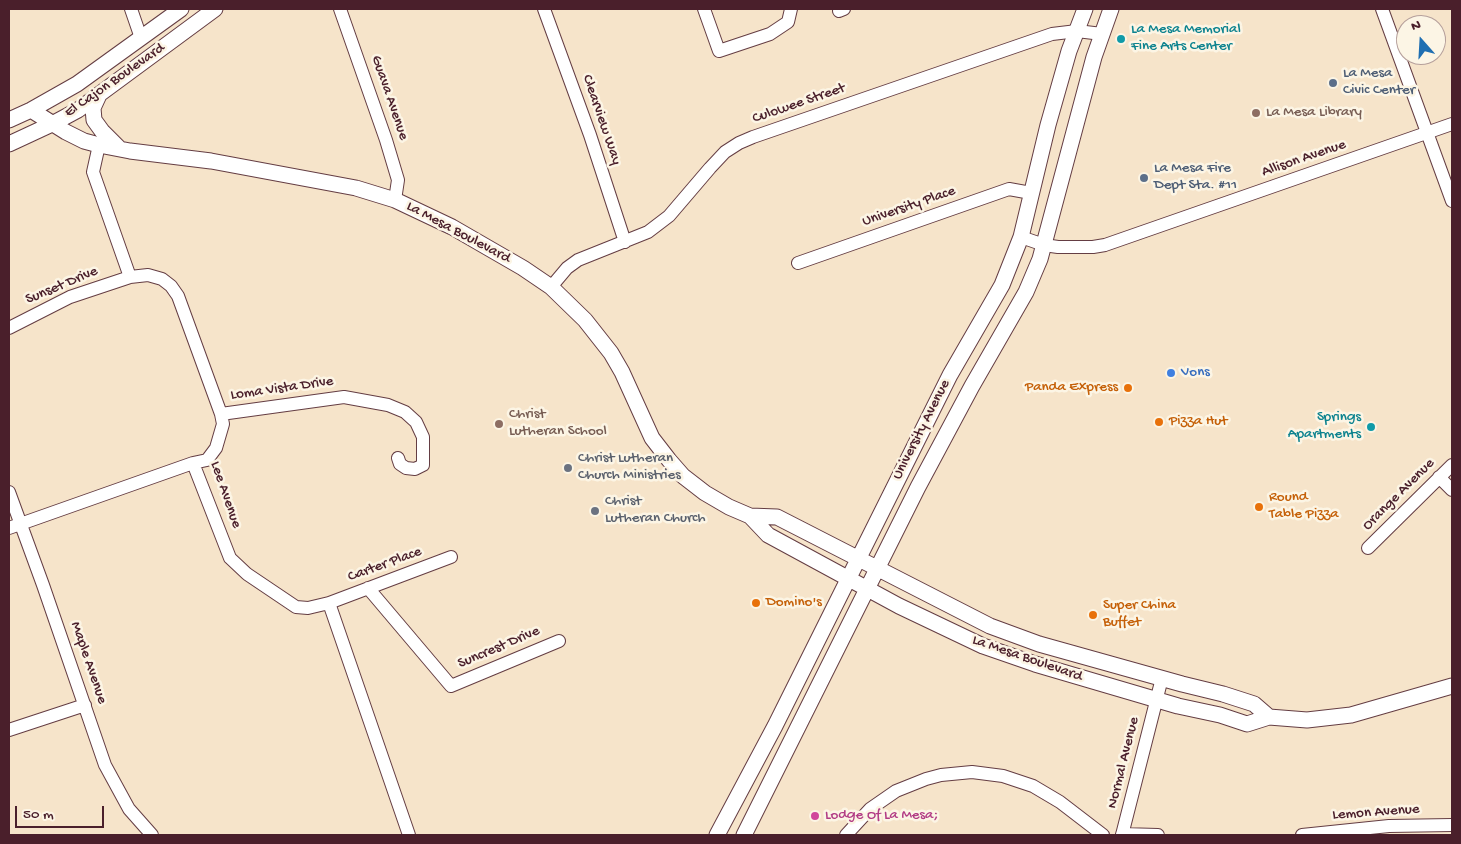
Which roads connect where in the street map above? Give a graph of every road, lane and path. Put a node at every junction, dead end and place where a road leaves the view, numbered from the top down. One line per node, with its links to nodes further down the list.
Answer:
1 (131, 9): 13 (street)
2 (181, 9): 13 (main road, El Cajon Boulevard)
3 (215, 9): 14 (main road, El Cajon Boulevard)
4 (340, 9): 24 (street, Guava Avenue)
5 (544, 9): 27 (street, Clearview Way)
6 (704, 9): 7 (street)
7 (791, 9)
8 (1085, 9): 11 (main road, University Avenue)
9 (1111, 9): 12 (main road, University Avenue)
10 (1382, 9): 19 (street)
11 (1077, 31): 12 (street, Culowee Street); 23 (main road, University Avenue); 27 (street, Culowee Street)
12 (1102, 34): 28 (main road, University Avenue)
13 (141, 38): 15 (main road, El Cajon Boulevard)
14 (99, 95): 17 (main road, El Cajon Boulevard); 22 (main road)
15 (32, 110): 16 (main road, El Cajon Boulevard); 17 (main road, La Mesa Boulevard)
16 (9, 120)
17 (52, 124): 20 (main road, El Cajon Boulevard); 21 (main road, La Mesa Boulevard)
18 (1452, 124): 19 (street, Allison Avenue)
19 (1428, 133): 25 (street); 28 (street, Allison Avenue)
20 (9, 144)
21 (99, 145): 22 (main road, La Mesa Boulevard); 30 (street)
22 (120, 149): 24 (main road, La Mesa Boulevard)
23 (1031, 193): 26 (main road, University Avenue); 29 (street, University Place)
24 (395, 200): 31 (main road, La Mesa Boulevard)
25 (1452, 201)
26 (1021, 237): 28 (street, Allison Avenue); 44 (main road, University Avenue)
27 (625, 242): 31 (street, Culowee Street)
28 (1044, 245): 45 (main road, University Avenue)
29 (798, 263)
30 (130, 277): 32 (street, Sunset Drive); 33 (street, Lee Avenue)
31 (551, 287): 40 (main road, La Mesa Boulevard)
32 (9, 328)
33 (221, 414): 34 (street, Loma Vista Drive); 35 (street, Lee Avenue)
34 (398, 458)
35 (193, 463): 41 (street); 49 (street, Lee Avenue)
36 (1452, 465): 37 (street, Orange Avenue)
37 (1439, 478): 38 (street); 42 (street, Orange Avenue)
38 (1452, 490)
39 (9, 492): 41 (street, Maple Avenue)
40 (750, 516): 44 (main road, La Mesa Boulevard); 46 (main road, La Mesa Boulevard)
41 (15, 526): 54 (street, Maple Avenue)
42 (1368, 548)
43 (451, 557): 47 (street, Carter Place)
44 (857, 558): 45 (main road, La Mesa Boulevard); 46 (main road, University Avenue)
45 (877, 569): 48 (main road, University Avenue); 51 (main road, La Mesa Boulevard)
46 (847, 578): 48 (main road, La Mesa Boulevard); 60 (main road, University Avenue)
47 (368, 588): 49 (street, Carter Place); 50 (street, Suncrest Drive)
48 (867, 589): 53 (main road, La Mesa Boulevard); 61 (main road, University Avenue)
49 (329, 603): 59 (street)
50 (559, 641)
51 (1162, 678): 53 (street, Normal Avenue); 55 (main road, La Mesa Boulevard)
52 (1452, 686): 55 (main road, La Mesa Boulevard)
53 (1157, 699): 55 (main road, La Mesa Boulevard); 64 (street, Normal Avenue)
54 (85, 705): 56 (street); 58 (street, Maple Avenue)
55 (1269, 717)
56 (9, 730)
57 (1452, 825): 66 (street, Lemon Avenue)
58 (152, 835)
59 (409, 835)
60 (717, 835)
61 (744, 835)
62 (846, 835): 63 (street)
63 (1103, 835)
64 (1122, 835): 65 (street)
65 (1158, 835)
66 (1302, 835)

